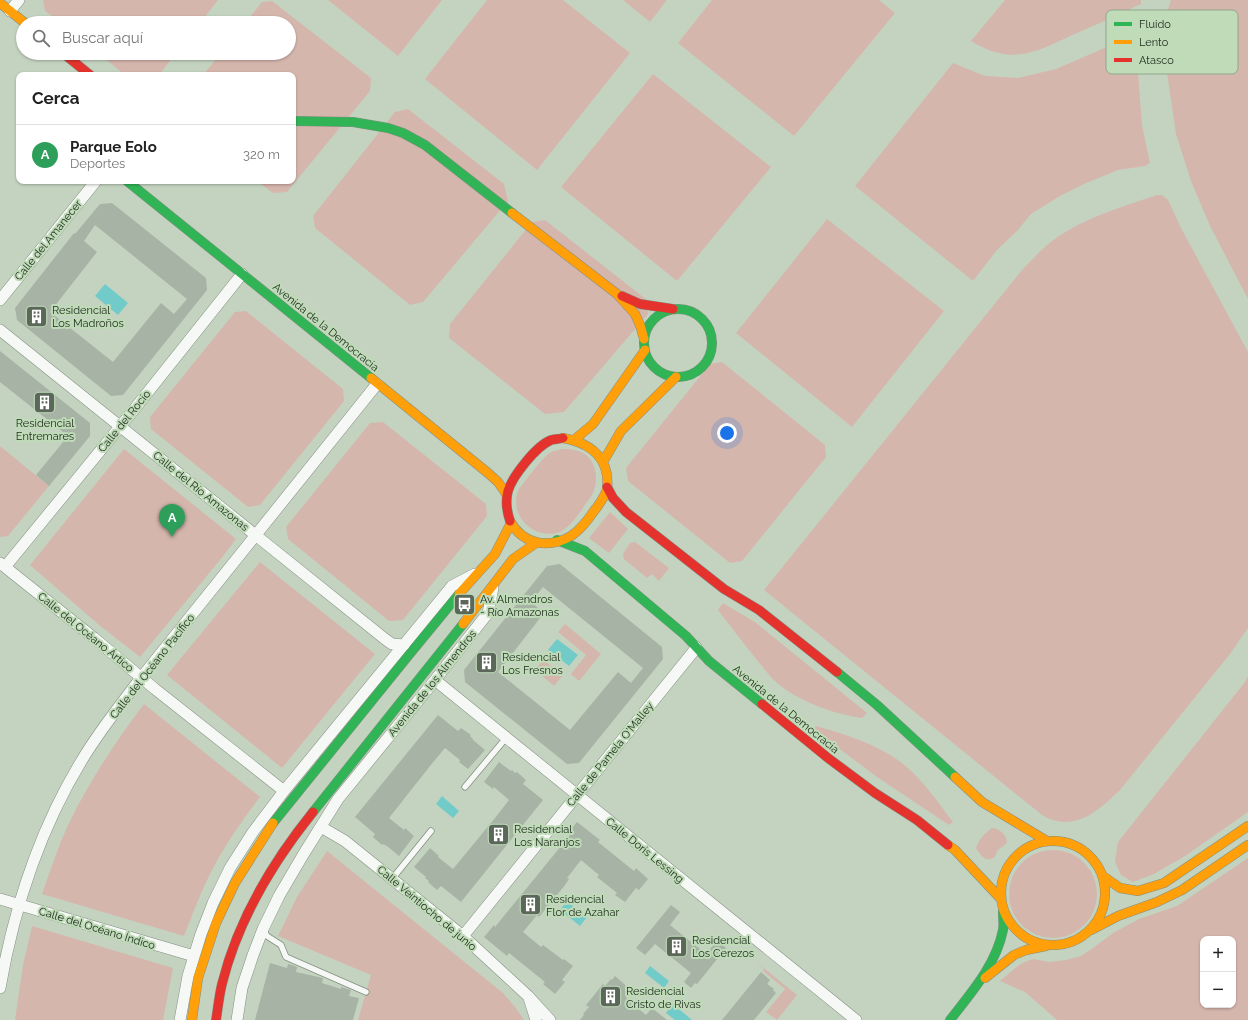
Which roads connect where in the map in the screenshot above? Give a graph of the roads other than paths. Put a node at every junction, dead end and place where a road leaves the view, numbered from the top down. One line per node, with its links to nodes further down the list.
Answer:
1 (18, 0): 3 (street)
2 (0, 3): 3 (street)
3 (10, 11): 4 (street)
4 (16, 16)
5 (71, 60): 6 (street)
6 (86, 72)
7 (296, 121): 11 (street)
8 (94, 184): 12 (street, Calle del Amanecer)
9 (131, 184): 10 (street, Avenida de la Democracia)
10 (242, 274): 18 (street, Avenida de la Democracia); 19 (street, Calle del Rocío)
11 (617, 294): 13 (street); 15 (street)
12 (0, 300)
13 (674, 309): 15 (street); 17 (street)
14 (0, 330): 19 (street, Calle del Río Amazonas)
15 (644, 340): 16 (street)
16 (644, 350): 17 (street); 20 (street)
17 (676, 377): 21 (street)
18 (377, 384): 23 (street, Avenida de la Democracia); 25 (street, Calle del Océano Pacífico)
19 (120, 426): 25 (street, Calle del Río Amazonas); 28 (street, Calle del Rocío)
20 (574, 440): 21 (street); 23 (street)
21 (603, 462): 22 (street)
22 (607, 487): 26 (street); 47 (street)
23 (507, 495): 24 (street)
24 (510, 523): 27 (street); 29 (street)
25 (256, 535): 31 (street, Calle del Río Amazonas); 33 (street, Calle del Océano Pacífico)
26 (557, 540): 27 (street); 32 (street, Avenida de la Democracia)
27 (536, 543): 30 (street, Avenida de los Almendros)
28 (3, 565): 33 (street, Calle del Océano Ártico)
29 (479, 571): 31 (street); 35 (street)
30 (494, 585): 34 (street, Avenida de los Almendros); 38 (street, Avenida de los Almendros)
31 (404, 645): 37 (street)
32 (696, 647): 42 (street, Calle de Pamela O'Malley); 52 (street, Avenida de la Democracia)
33 (141, 678): 41 (street, Calle del Océano Ártico); 55 (street, Calle del Océano Pacífico)
34 (435, 680): 36 (street, Calle Doris Lessing); 39 (street, Avenida de los Almendros)
35 (346, 732): 37 (street); 49 (street)
36 (506, 738): 40 (lane); 42 (street, Calle Doris Lessing)
37 (326, 740): 41 (street)
38 (360, 754): 39 (street); 69 (street, Avenida de los Almendros)
39 (358, 775): 44 (street, Avenida de los Almendros)
40 (465, 787)
41 (284, 791): 46 (street)
42 (577, 795): 60 (street, Calle de Pamela O'Malley); 73 (street, Calle Doris Lessing)
43 (1248, 826): 50 (street)
44 (321, 827): 51 (street, Calle Veintiocho de junio); 58 (street, Avenida de los Almendros)
45 (431, 831): 51 (lane)
46 (250, 836): 49 (street); 56 (street)
47 (1047, 841): 50 (street); 52 (street)
48 (1248, 845): 59 (street)
49 (252, 855): 54 (street)
50 (1103, 876): 59 (street)
51 (392, 879): 60 (street, Calle Veintiocho de junio)
52 (1000, 898): 57 (street)
53 (0, 899): 55 (street, Calle del Océano Índico)
54 (226, 902): 56 (street); 68 (street)
55 (19, 904): 62 (street, Calle del Océano Índico); 64 (street, Calle del Océano Pacífico)
56 (210, 912): 62 (street)
57 (1003, 912): 61 (street); 63 (street)
58 (263, 929): 65 (lane); 70 (street, Avenida de los Almendros)
59 (1090, 930): 61 (street)
60 (463, 936): 66 (street, Calle Veintiocho de junio)
61 (1048, 946): 63 (street)
62 (194, 956): 67 (street)
63 (977, 985): 74 (street)
64 (0, 988)
65 (366, 992)
66 (528, 996): 71 (street, Calle Veintiocho de junio); 72 (street, Calle Veintiocho de junio)
67 (180, 1020)
68 (192, 1020)
69 (216, 1020)
70 (237, 1020)
71 (536, 1020)
72 (550, 1020)
73 (856, 1020)
74 (950, 1020)

